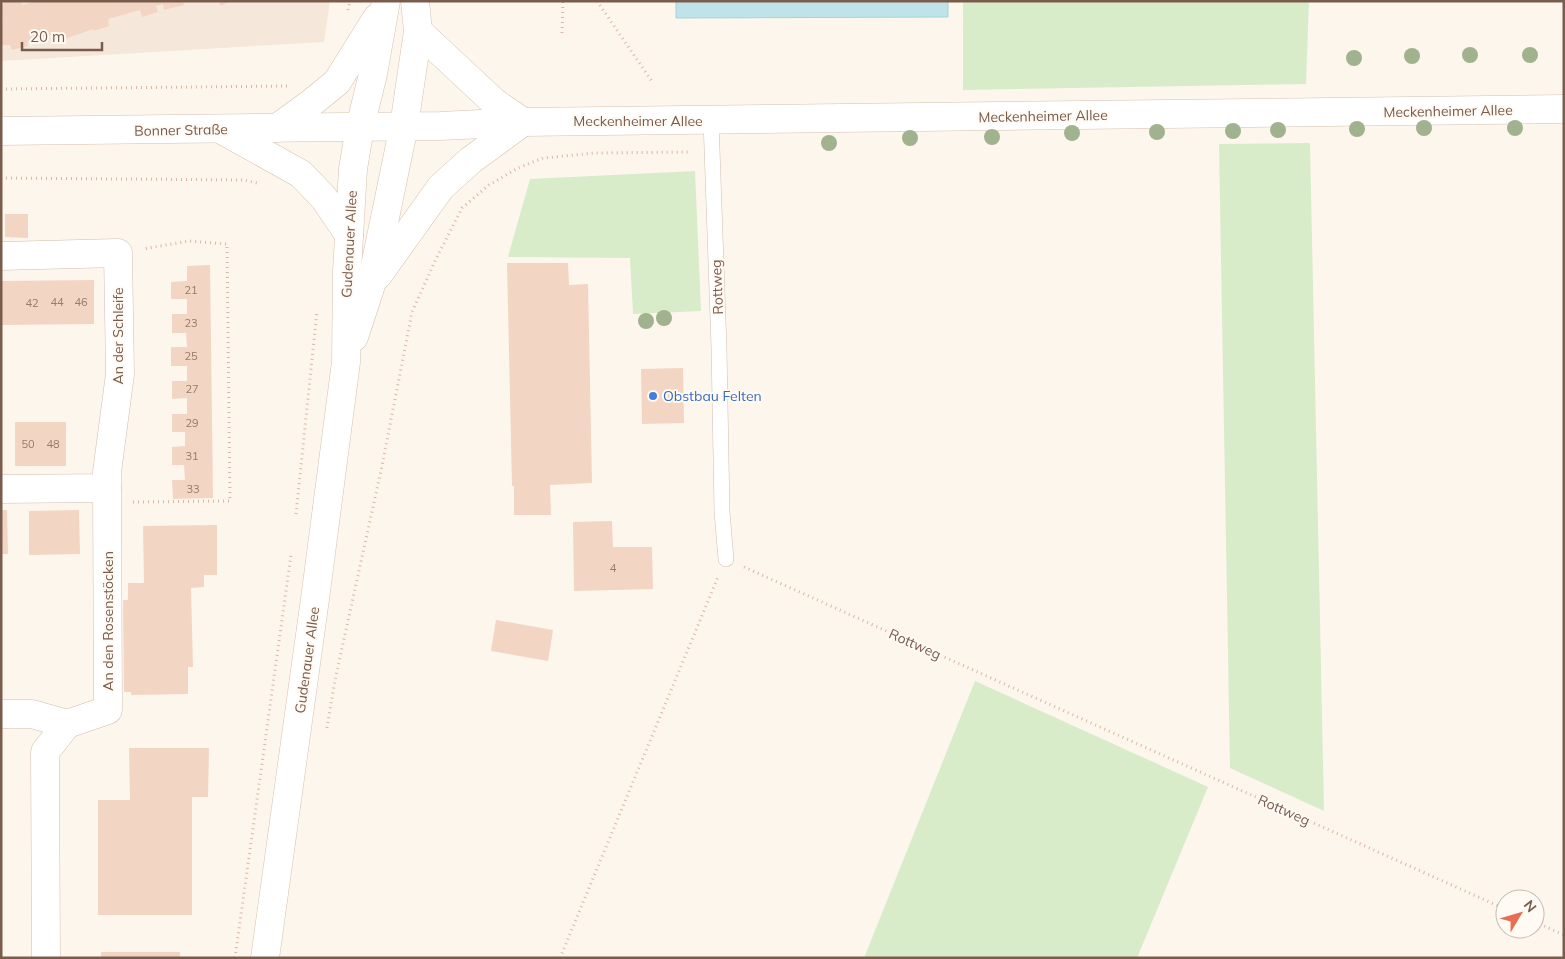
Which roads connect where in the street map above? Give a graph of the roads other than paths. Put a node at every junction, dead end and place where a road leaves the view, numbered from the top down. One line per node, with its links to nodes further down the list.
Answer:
1 (415, 1): 3 (main road, Gudenauer Allee)
2 (385, 5): 7 (main road, Gudenauer Allee); 9 (main road)
3 (418, 31): 6 (main road); 8 (main road, Gudenauer Allee)
4 (1564, 109): 5 (main road, Meckenheimer Allee)
5 (711, 120): 6 (main road, Meckenheimer Allee); 18 (lane, Rottweg)
6 (523, 122): 8 (main road, Meckenheimer Allee); 14 (main road, Gudenauer Allee)
7 (360, 126): 8 (main road, Meckenheimer Allee); 9 (main road, Bonner Straße); 12 (main road, Gudenauer Allee)
8 (404, 126): 14 (main road, Gudenauer Allee)
9 (277, 128): 10 (main road, Bonner Straße)
10 (221, 130): 11 (main road, Bonner Straße); 12 (main road)
11 (1, 131)
12 (349, 235): 15 (main road, Gudenauer Allee)
13 (1, 256): 17 (main road, An der Schleife)
14 (372, 284): 15 (main road, Gudenauer Allee)
15 (346, 362): 22 (main road, Gudenauer Allee)
16 (1, 489): 17 (main road)
17 (107, 496): 20 (main road, An den Rosenstöcken)
18 (726, 559)
19 (1, 714): 20 (main road)
20 (67, 724): 21 (main road)
21 (46, 958)
22 (265, 958)

